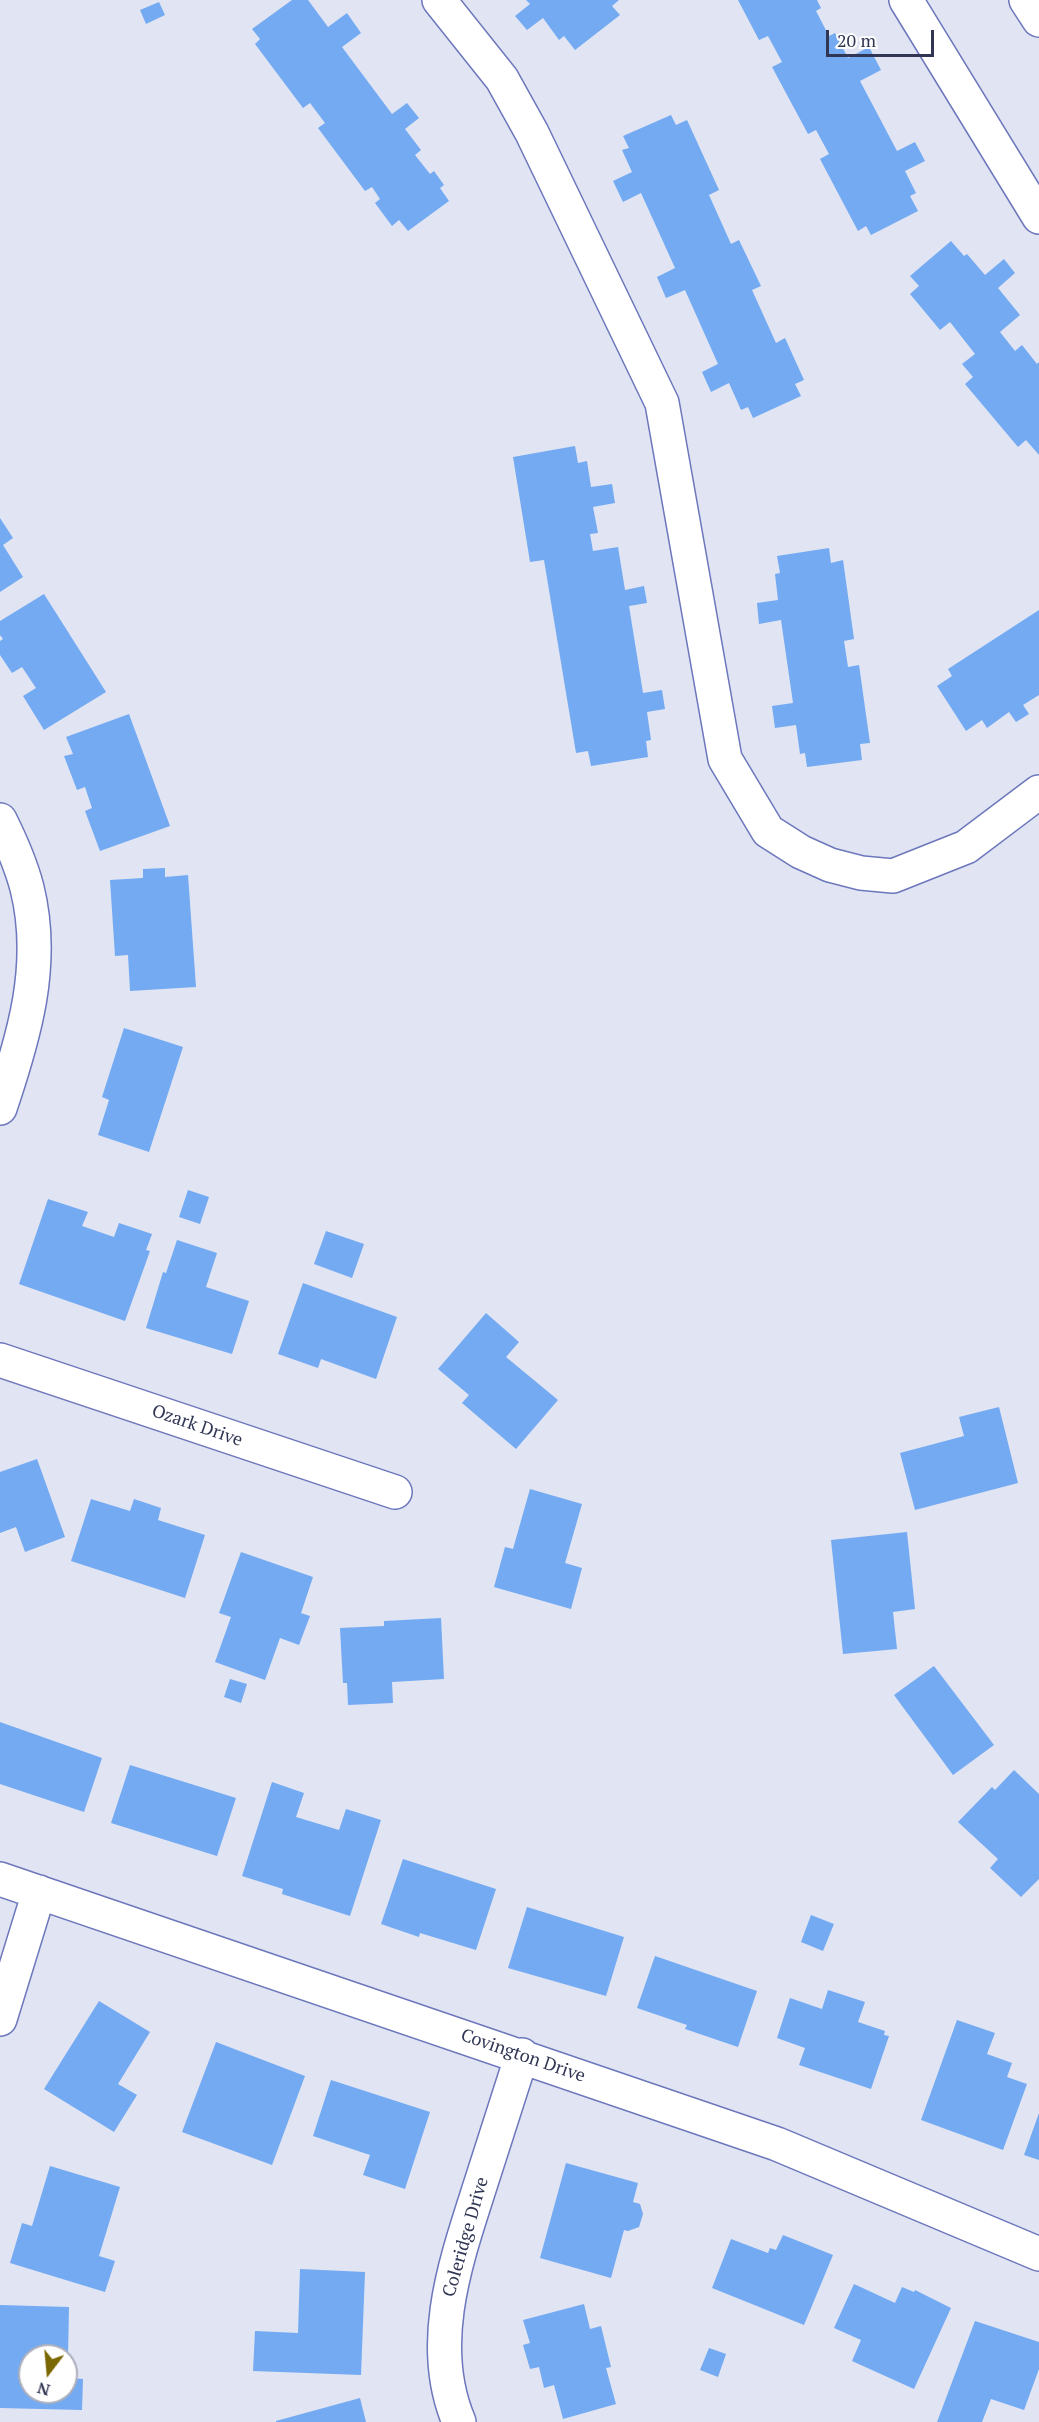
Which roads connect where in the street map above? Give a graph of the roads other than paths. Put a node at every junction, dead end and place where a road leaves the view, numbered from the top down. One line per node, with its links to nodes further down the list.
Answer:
1 (439, 0): 6 (street)
2 (906, 0): 5 (street)
3 (1026, 0): 4 (street)
4 (1039, 20)
5 (1039, 217)
6 (1039, 792)
7 (0, 820): 8 (street)
8 (0, 1108)
9 (0, 1360): 10 (street, Ozark Drive)
10 (395, 1492)
11 (0, 1879): 12 (street, Covington Drive)
12 (39, 1892): 13 (street); 14 (street, Covington Drive)
13 (0, 2019)
14 (522, 2055): 15 (street, Covington Drive); 16 (street, Coleridge Drive)
15 (1039, 2254)
16 (459, 2422)

